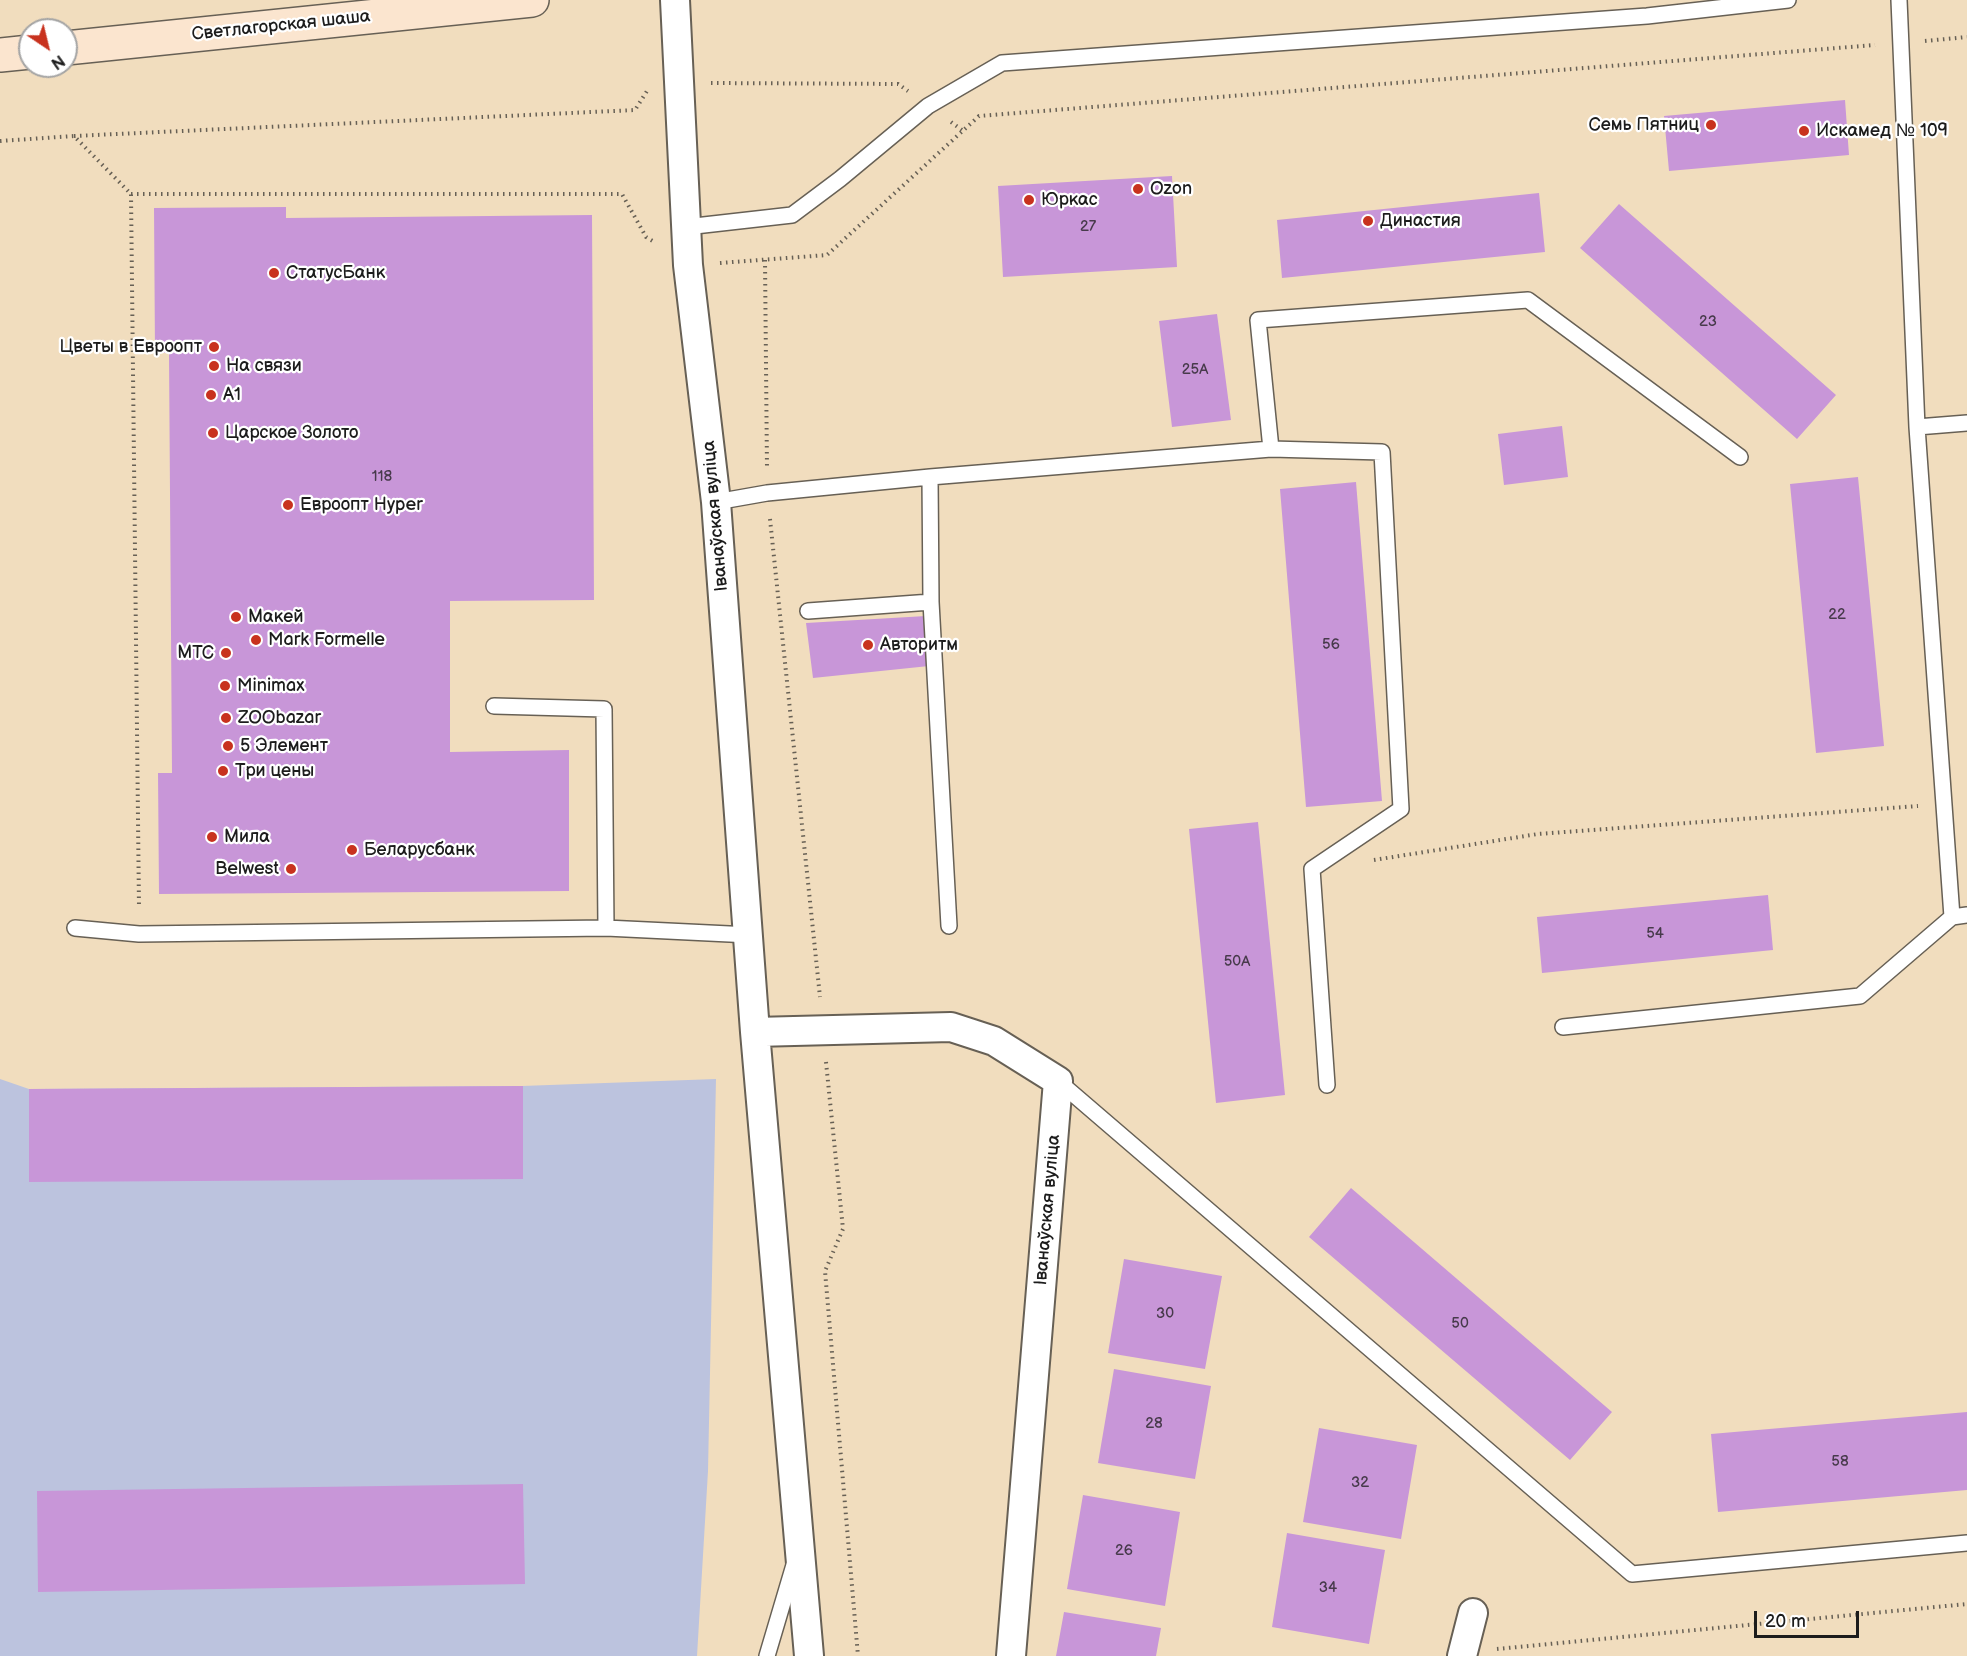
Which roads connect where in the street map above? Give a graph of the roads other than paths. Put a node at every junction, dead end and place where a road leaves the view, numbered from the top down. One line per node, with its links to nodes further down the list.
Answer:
1 (532, 0): 5 (main road, Светлагорская шаша)
2 (675, 0): 8 (street, Іванаўская вуліца)
3 (1788, 0): 8 (lane)
4 (1899, 0): 10 (lane)
5 (78, 47)
6 (18, 53): 7 (main road)
7 (0, 55)
8 (686, 227): 14 (street, Іванаўская вуліца)
9 (1967, 423): 10 (lane)
10 (1917, 427): 18 (lane)
11 (1271, 449): 12 (lane); 13 (lane); 26 (lane)
12 (1740, 457)
13 (930, 477): 14 (lane); 15 (lane)
14 (716, 502): 22 (street, Іванаўская вуліца)
15 (931, 602): 16 (lane); 19 (lane)
16 (808, 611)
17 (494, 706): 21 (lane)
18 (1959, 916): 23 (lane)
19 (949, 926)
20 (75, 928): 21 (lane)
21 (606, 928): 22 (lane)
22 (750, 935): 24 (street, Іванаўская вуліца)
23 (1563, 1027)
24 (755, 1032): 25 (street); 28 (street, Іванаўская вуліца)
25 (1058, 1081): 27 (lane); 33 (street, Іванаўская вуліца)
26 (1327, 1085)
27 (1967, 1543)
28 (799, 1548): 31 (lane); 32 (street, Іванаўская вуліца)
29 (1473, 1612): 30 (street)
30 (1463, 1654)
31 (767, 1656)
32 (809, 1656)
33 (1011, 1656)

